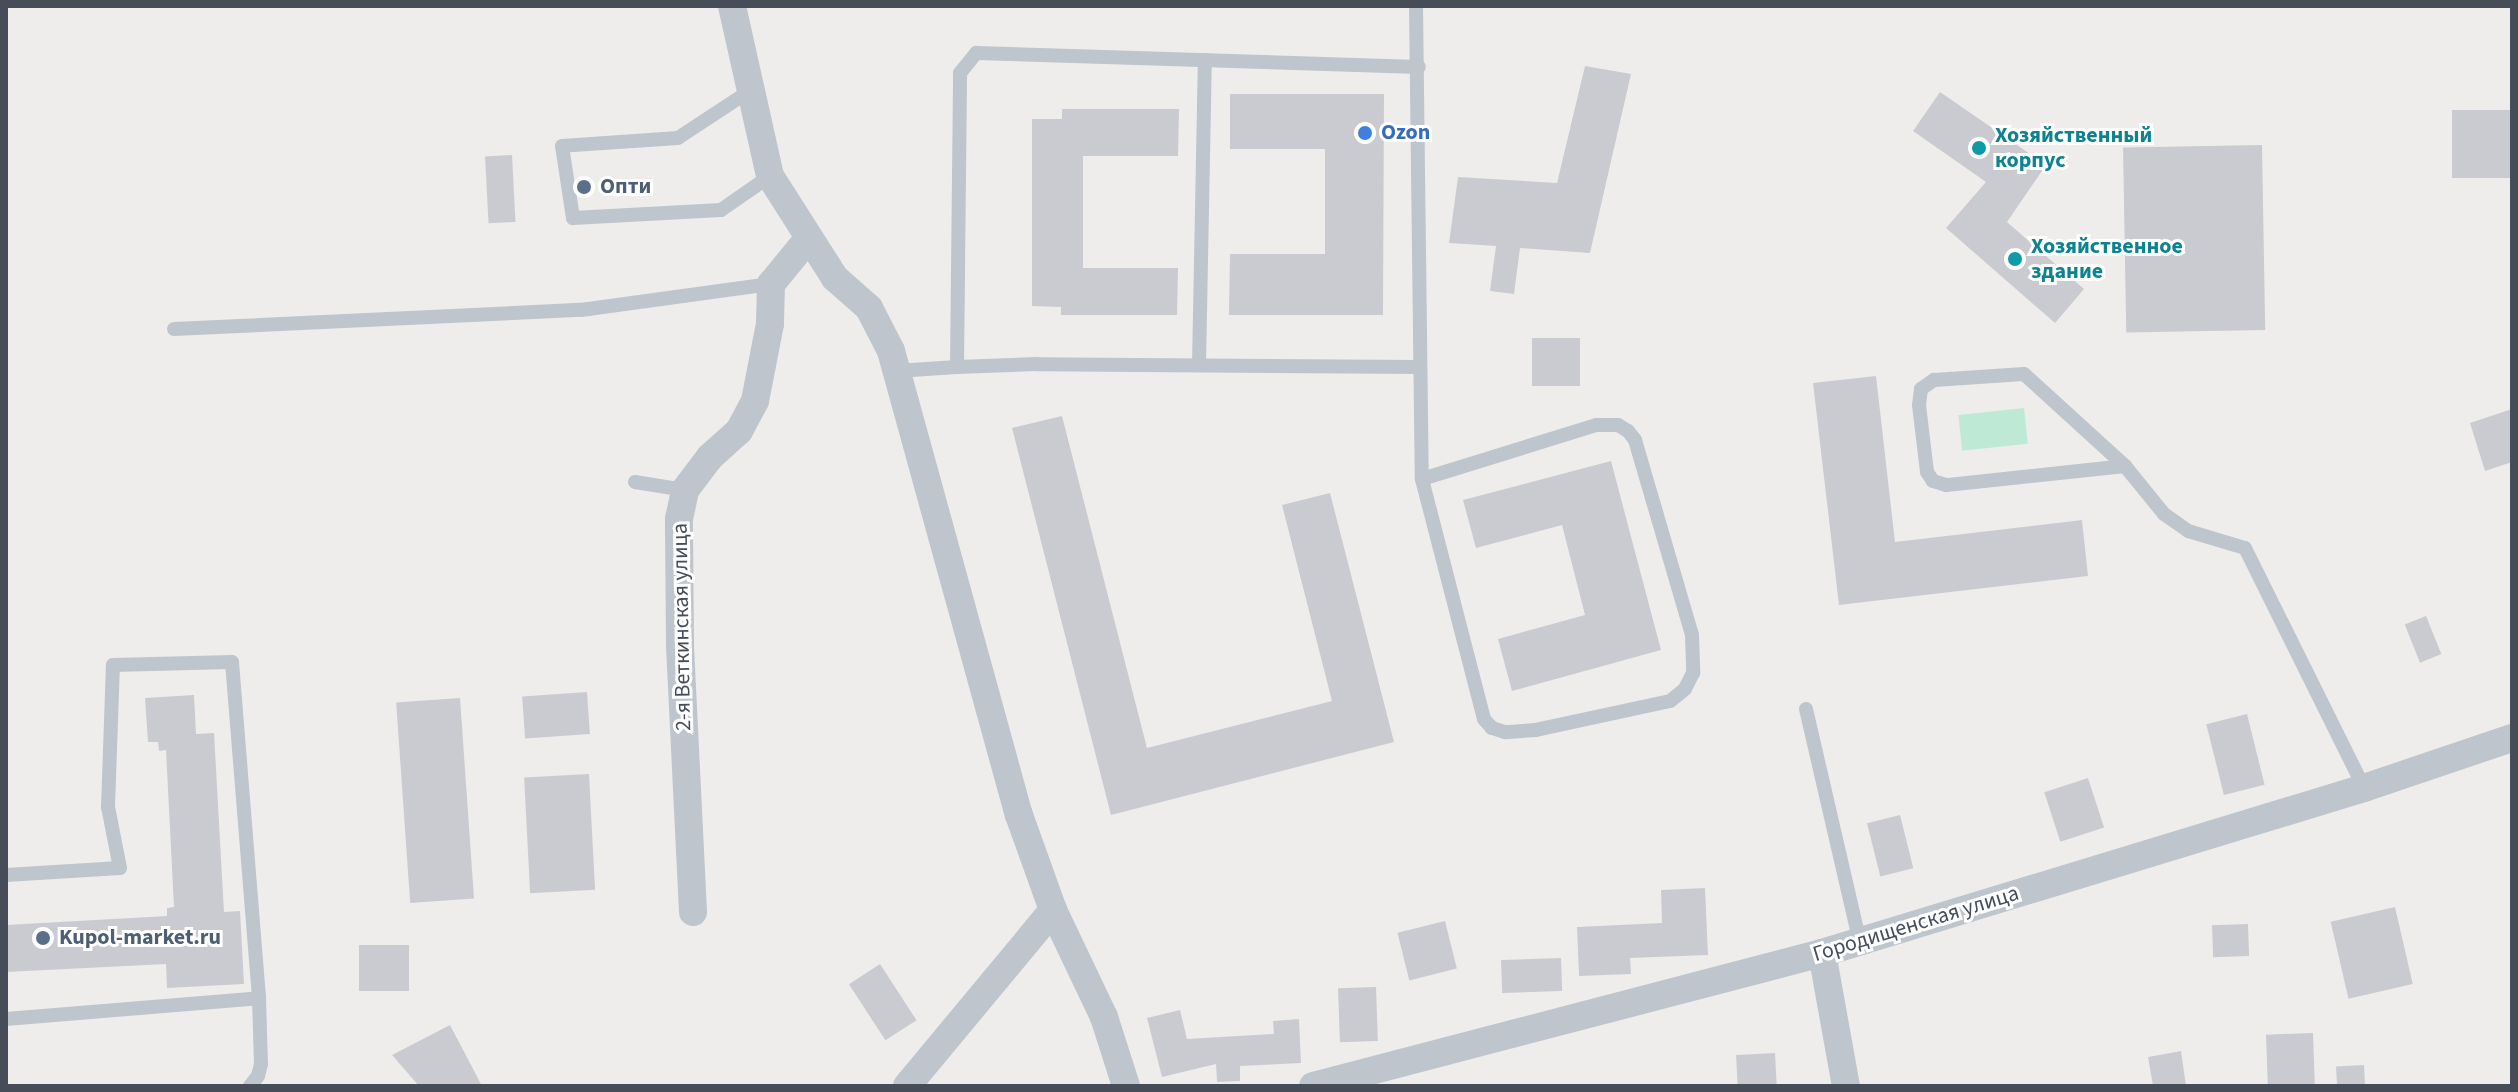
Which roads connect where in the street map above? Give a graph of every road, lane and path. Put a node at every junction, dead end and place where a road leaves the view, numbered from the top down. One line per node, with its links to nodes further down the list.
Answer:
1 (732, 6): 5 (street)
2 (1416, 6): 4 (lane)
3 (1205, 60): 4 (lane); 10 (lane); 11 (lane)
4 (1419, 67): 12 (lane)
5 (751, 90): 6 (street); 6 (lane)
6 (770, 176): 7 (street)
7 (808, 239): 8 (street); 13 (street)
8 (771, 284): 9 (lane); 17 (street, 2-я Веткинская улица)
9 (174, 329)
10 (1199, 365): 11 (lane); 12 (lane)
11 (957, 367): 13 (lane)
12 (1418, 367): 15 (lane)
13 (896, 371): 22 (street)
14 (2125, 466): 14 (lane); 20 (lane)
15 (1422, 479): 15 (lane)
16 (635, 482): 17 (lane)
17 (685, 490): 23 (street, 2-я Веткинская улица)
18 (1806, 709): 24 (lane)
19 (2512, 738): 20 (street, Городищенская улица)
20 (2364, 788): 24 (street, Городищенская улица)
21 (6, 875): 26 (lane)
22 (1053, 910): 29 (street); 30 (street)
23 (693, 912)
24 (1860, 942): 25 (street, Городищенская улица)
25 (1822, 953): 31 (street, Городищенская улица); 32 (street)
26 (259, 998): 27 (lane); 28 (lane)
27 (6, 1019)
28 (250, 1086)
29 (907, 1086)
30 (1126, 1086)
31 (1313, 1086)
32 (1846, 1086)

